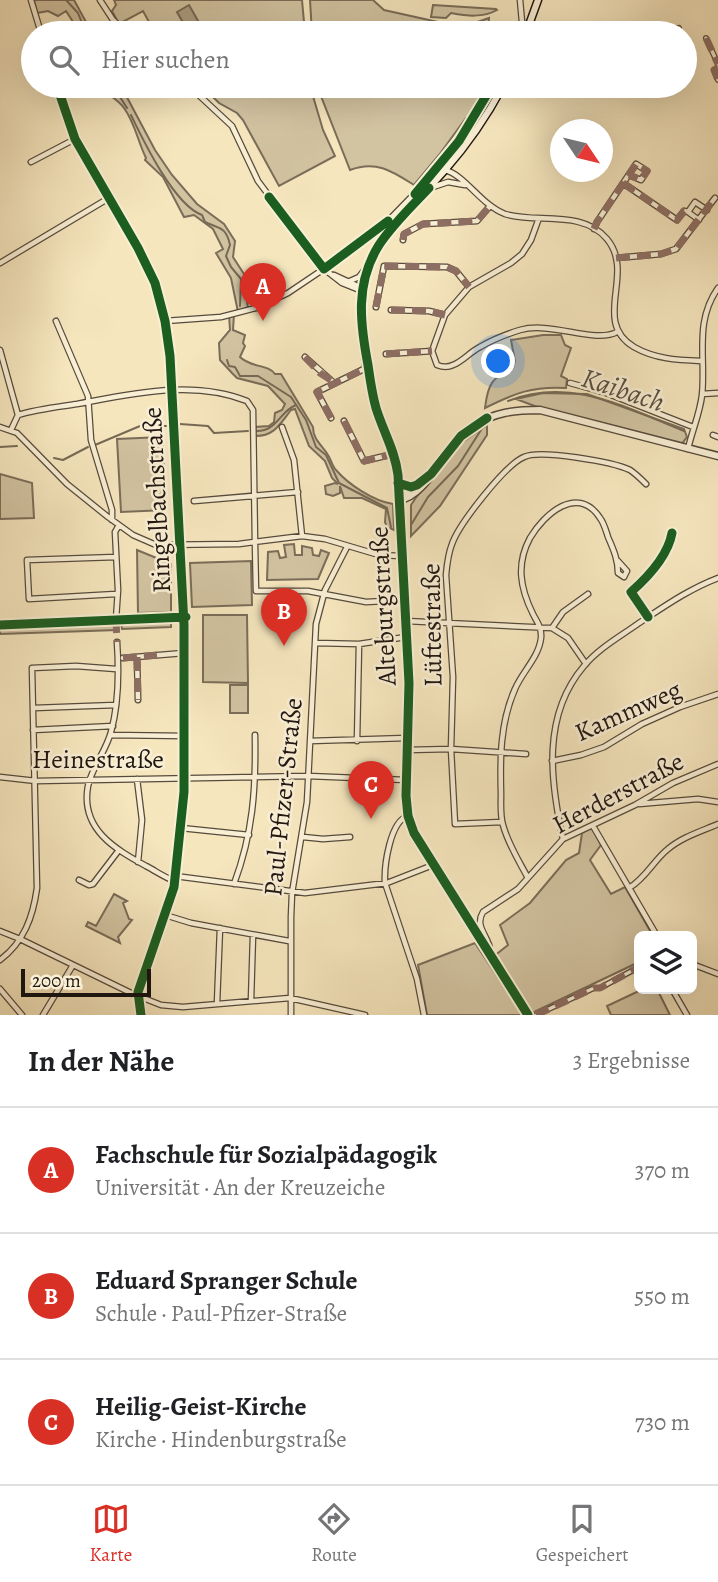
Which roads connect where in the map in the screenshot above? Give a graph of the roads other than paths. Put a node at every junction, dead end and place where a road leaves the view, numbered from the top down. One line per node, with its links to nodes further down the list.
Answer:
1 (31, 0): 5 (street)
2 (100, 0): 6 (street)
3 (520, 0): 7 (street)
4 (538, 0): 8 (main road)
5 (37, 21)
6 (114, 21)
7 (522, 21)
8 (530, 21)
9 (706, 38): 10 (street)
10 (718, 66): 11 (street)
11 (718, 80)
12 (61, 98): 16 (street, Ringelbachstraße)
13 (202, 98): 37 (street)
14 (485, 98): 37 (street)
15 (496, 98): 17 (main road, Alteburgstraße)
16 (75, 139): 18 (street); 25 (street, Ringelbachstraße)
17 (455, 159): 19 (main road, Alteburgstraße); 21 (street)
18 (31, 162)
19 (445, 170): 21 (street); 24 (main road, Alteburgstraße)
20 (629, 175): 22 (street)
21 (457, 176): 23 (street)
22 (623, 183): 29 (street); 32 (street)
23 (466, 186): 24 (street); 27 (street)
24 (429, 188): 35 (main road, Alteburgstraße)
25 (109, 198): 36 (street); 47 (street, Ringelbachstraße)
26 (715, 198): 28 (street)
27 (490, 206): 30 (street); 33 (street)
28 (706, 210): 29 (street); 31 (street)
29 (688, 212): 31 (street)
30 (539, 218): 32 (street); 40 (street)
31 (699, 220): 34 (street)
32 (594, 229): 34 (street)
33 (403, 240)
34 (616, 258): 48 (street)
35 (370, 261): 39 (street); 42 (main road, Alteburgstraße)
36 (0, 263)
37 (324, 269): 38 (street); 47 (street)
38 (330, 274): 39 (street); 42 (street)
39 (350, 281): 42 (street)
40 (469, 287): 43 (street); 45 (street)
41 (718, 288): 53 (street)
42 (362, 290): 54 (main road, Alteburgstraße)
43 (376, 307)
44 (391, 310): 45 (street)
45 (444, 315): 50 (street)
46 (56, 321): 60 (street)
47 (164, 321): 57 (street, Ringelbachstraße)
48 (617, 332): 50 (street); 53 (street)
49 (0, 350): 61 (street)
50 (432, 351): 51 (street)
51 (386, 354)
52 (305, 357): 55 (street)
53 (701, 361): 59 (street)
54 (368, 367): 55 (street); 69 (main road, Alteburgstraße)
55 (334, 382): 62 (street)
56 (570, 383): 66 (street)
57 (172, 390): 60 (street); 76 (street); 83 (street, Ringelbachstraße)
58 (718, 393): 59 (street)
59 (702, 394): 66 (street)
60 (89, 402): 61 (street); 79 (street)
61 (18, 415): 67 (street)
62 (331, 418)
63 (344, 421): 69 (street)
64 (0, 427): 67 (street)
65 (282, 427): 75 (street)
66 (694, 427): 68 (street)
67 (11, 430): 79 (street)
68 (688, 449): 70 (main road); 71 (main road)
69 (394, 454): 72 (main road, Alteburgstraße)
70 (718, 456)
71 (431, 474): 74 (main road); 77 (main road)
72 (398, 483): 74 (main road); 77 (main road, Alteburgstraße)
73 (646, 484): 96 (street, Lüftestraße)
74 (417, 485): 77 (main road)
75 (298, 492): 76 (street); 81 (street)
76 (253, 496): 78 (street); 82 (street)
77 (399, 497): 85 (main road, Alteburgstraße)
78 (194, 500)
79 (112, 520): 80 (street)
80 (120, 526): 83 (street); 86 (street)
81 (302, 536): 82 (street); 84 (street)
82 (255, 543): 83 (street); 91 (street)
83 (181, 545): 93 (street, Ringelbachstraße)
84 (347, 547): 85 (street); 91 (street, Paul-Pfizer-Straße)
85 (401, 556): 92 (main road, Alteburgstraße)
86 (116, 557): 90 (street); 90 (street)
87 (618, 561): 98 (street)
88 (718, 578): 107 (street)
89 (588, 593): 99 (street)
90 (116, 594): 94 (street)
91 (324, 594): 92 (street); 102 (street, Paul-Pfizer-Straße)
92 (404, 600): 95 (main road, Alteburgstraße)
93 (185, 617): 97 (street); 104 (street, Ringelbachstraße)
94 (116, 619)
95 (405, 621): 96 (street); 100 (main road, Alteburgstraße)
96 (449, 621): 98 (street); 121 (street, Lüftestraße)
97 (0, 625)
98 (540, 627): 99 (street); 123 (street)
99 (552, 628): 107 (street)
100 (406, 637): 103 (street); 118 (main road, Alteburgstraße)
101 (117, 642): 108 (street)
102 (315, 643): 103 (street); 119 (street, Paul-Pfizer-Straße)
103 (359, 644): 120 (street)
104 (184, 653): 105 (street); 117 (street, Ringelbachstraße)
105 (137, 657): 106 (street); 110 (street)
106 (123, 658)
107 (586, 664): 125 (street)
108 (116, 668): 111 (street); 112 (street)
109 (718, 694): 125 (street, Kammweg)
110 (138, 700)
111 (116, 705): 112 (street); 113 (street)
112 (34, 708): 114 (street)
113 (113, 726): 114 (street); 115 (street)
114 (33, 730): 134 (street)
115 (110, 735): 117 (street); 132 (street)
116 (255, 735): 130 (street)
117 (185, 736): 129 (street, Ringelbachstraße)
118 (407, 738): 120 (street); 122 (main road, Alteburgstraße)
119 (310, 741): 120 (street); 128 (street, Paul-Pfizer-Straße)
120 (357, 741)
121 (451, 749): 122 (street); 123 (street); 138 (street, Lüftestraße)
122 (407, 750): 133 (main road, Alteburgstraße)
123 (500, 751): 124 (street); 138 (street)
124 (526, 754)
125 (552, 761): 145 (street)
126 (718, 764): 136 (street, Herderstraße)
127 (0, 776): 134 (street, Heinestraße)
128 (309, 776): 130 (street, Heinestraße); 133 (street, Heinestraße); 144 (street, Paul-Pfizer-Straße)
129 (185, 778): 130 (street, Heinestraße); 131 (street, Heinestraße); 141 (street, Ringelbachstraße)
130 (256, 778): 142 (street)
131 (137, 779): 132 (street, Heinestraße); 147 (street)
132 (90, 780): 134 (street, Heinestraße); 146 (street)
133 (406, 780): 137 (main road, Alteburgstraße)
134 (36, 781): 161 (street)
135 (718, 802): 136 (street)
136 (635, 805): 140 (street, Herderstraße)
137 (408, 817): 148 (main road, Alteburgstraße); 152 (street)
138 (502, 822): 150 (street)
139 (718, 824): 154 (street)
140 (593, 826): 145 (street, Herderstraße); 154 (street)
141 (181, 828): 142 (street); 149 (street, Ringelbachstraße)
142 (250, 835): 153 (street)
143 (350, 836): 144 (street)
144 (303, 837): 155 (street, Paul-Pfizer-Straße)
145 (563, 839): 150 (street, Herderstraße)
146 (119, 850): 147 (street); 151 (street)
147 (138, 862): 149 (street)
148 (433, 865): 152 (street); 163 (main road, Alteburgstraße)
149 (175, 878): 153 (street); 156 (street, Ringelbachstraße)
150 (528, 878): 163 (street, Herderstraße)
151 (79, 880)
152 (385, 883): 155 (street); 181 (street)
153 (234, 884): 155 (street)
154 (629, 888): 159 (street)
155 (292, 893): 162 (street, Paul-Pfizer-Straße)
156 (165, 915): 157 (street); 171 (street, Ringelbachstraße)
157 (219, 928): 160 (street); 174 (street)
158 (0, 931): 161 (street)
159 (654, 931)
160 (253, 935): 162 (street); 173 (street)
161 (20, 939): 164 (street); 165 (street)
162 (289, 942): 172 (street, Paul-Pfizer-Straße)
163 (489, 956): 182 (main road, Alteburgstraße)
164 (0, 960)
165 (73, 965): 171 (street); 177 (street)
166 (697, 966): 168 (street)
167 (634, 970): 183 (street)
168 (718, 974)
169 (0, 989): 176 (street)
170 (675, 994): 184 (street)
171 (137, 996): 174 (street); 178 (street)
172 (290, 998): 173 (street); 175 (street); 179 (street, Paul-Pfizer-Straße)
173 (251, 1000): 174 (street)
174 (217, 1003)
175 (349, 1013): 180 (street)
176 (22, 1015)
177 (43, 1015)
178 (141, 1015)
179 (291, 1015)
180 (365, 1015)
181 (424, 1015)
182 (528, 1015)
183 (536, 1015)
184 (687, 1015)

